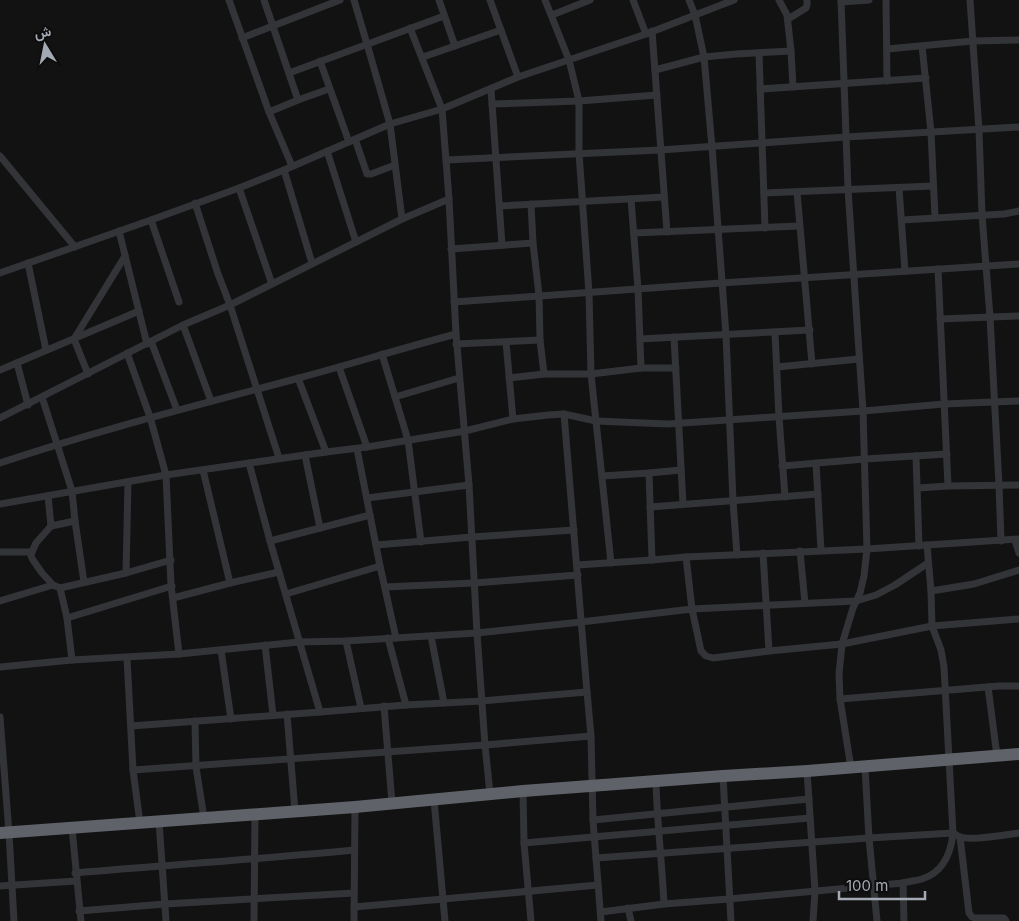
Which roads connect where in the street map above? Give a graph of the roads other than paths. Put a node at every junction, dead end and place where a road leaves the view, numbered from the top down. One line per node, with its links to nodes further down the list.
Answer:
1 (229, 0): 27 (street)
2 (264, 0): 23 (street)
3 (340, 0): 23 (street)
4 (354, 0): 30 (street)
5 (439, 0): 21 (street)
6 (491, 0): 25 (street)
7 (545, 0): 19 (street)
8 (590, 0): 18 (street)
9 (633, 0): 26 (street)
10 (689, 0): 20 (street)
11 (734, 0): 20 (street)
12 (779, 0): 22 (street)
13 (807, 0): 22 (street)
14 (869, 0): 17 (street)
15 (886, 0): 33 (street)
16 (970, 0): 29 (street)
17 (841, 1): 45 (street)
18 (581, 2): 19 (street)
19 (552, 15): 38 (street)
20 (695, 15): 26 (street); 37 (street)
21 (444, 16): 24 (street); 31 (street)
22 (788, 19): 34 (street)
23 (273, 26): 27 (street); 41 (street)
24 (410, 28): 30 (street); 36 (street)
25 (501, 30): 31 (street); 42 (street)
26 (649, 33): 38 (street); 40 (street)
27 (242, 38): 55 (street)
28 (1019, 40): 29 (street)
29 (973, 41): 32 (street); 58 (street)
30 (368, 44): 39 (street); 56 (street)
31 (455, 46): 36 (street)
32 (922, 46): 33 (street); 43 (street)
33 (887, 49): 44 (street)
34 (791, 51): 35 (street); 46 (street)
35 (759, 53): 37 (street); 49 (street)
36 (423, 57): 54 (street)
37 (704, 57): 40 (street); 63 (street)
38 (569, 60): 42 (street); 52 (street)
39 (320, 61): 41 (street); 47 (street)
40 (655, 70): 50 (street)
41 (289, 73): 51 (street)
42 (518, 77): 48 (street)
43 (926, 78): 44 (street); 59 (street)
44 (888, 81): 45 (street)
45 (845, 84): 46 (street); 60 (street)
46 (793, 87): 49 (street)
47 (330, 89): 51 (street); 61 (street)
48 (490, 89): 53 (street); 54 (street)
49 (760, 89): 62 (street)
50 (657, 95): 52 (street); 64 (street)
51 (298, 100): 55 (street)
52 (579, 101): 53 (street); 66 (street)
53 (492, 104): 68 (street)
54 (442, 109): 56 (street); 69 (street)
55 (269, 112): 71 (street)
56 (390, 124): 61 (street); 70 (street)
57 (1019, 127): 58 (street)
58 (978, 130): 59 (street); 87 (street)
59 (931, 132): 60 (street); 73 (street)
60 (846, 137): 62 (street); 76 (street)
61 (352, 140): 65 (street); 70 (street)
62 (762, 143): 63 (street); 78 (street)
63 (712, 147): 64 (street); 94 (street)
64 (660, 150): 66 (street); 79 (street)
65 (327, 152): 71 (street); 98 (street)
66 (579, 153): 68 (street); 82 (street)
67 (0, 156): 101 (street)
68 (496, 157): 69 (street); 85 (street)
69 (446, 160): 80 (street)
70 (395, 165): 89 (street)
71 (292, 166): 72 (street)
72 (284, 170): 74 (street); 105 (street)
73 (933, 186): 75 (street); 88 (street)
74 (239, 188): 83 (street); 114 (street)
75 (899, 188): 76 (street); 91 (street)
76 (848, 189): 77 (street); 111 (street)
77 (797, 192): 78 (street); 92 (street)
78 (764, 194): 93 (street)
79 (664, 198): 81 (street); 96 (street)
80 (449, 199): 89 (street); 102 (street)
81 (632, 199): 82 (street); 97 (street)
82 (582, 201): 84 (street); 116 (street)
83 (195, 203): 90 (street); 120 (street)
84 (531, 204): 85 (street); 99 (street)
85 (500, 206): 100 (street)
86 (1019, 211): 87 (street)
87 (982, 215): 88 (street); 107 (street)
88 (935, 217): 91 (street)
89 (402, 219): 98 (street)
90 (150, 220): 95 (street); 118 (street)
91 (902, 220): 109 (street)
92 (800, 226): 93 (street); 112 (street)
93 (765, 228): 94 (street)
94 (718, 230): 96 (street); 113 (street)
95 (119, 231): 101 (street); 103 (street)
96 (667, 232): 97 (street)
97 (634, 233): 115 (street)
98 (356, 242): 105 (street)
99 (533, 243): 100 (street); 117 (street)
100 (502, 245): 102 (street)
101 (75, 246): 104 (street)
102 (451, 249): 119 (street)
103 (125, 256): 121 (street); 131 (street)
104 (28, 263): 110 (street); 137 (street)
105 (312, 263): 114 (street)
106 (1019, 264): 107 (street)
107 (987, 266): 108 (street); 123 (street)
108 (938, 269): 109 (street); 124 (street)
109 (905, 271): 111 (street)
110 (0, 273)
111 (854, 274): 112 (street); 140 (street)
112 (805, 277): 113 (street); 126 (street)
113 (721, 282): 115 (street); 129 (street)
114 (272, 284): 120 (street)
115 (638, 289): 116 (street); 132 (street)
116 (589, 292): 117 (street); 150 (street)
117 (539, 295): 119 (street); 133 (street)
118 (180, 302)
119 (454, 302): 128 (street)
120 (230, 305): 125 (street); 154 (street)
121 (139, 311): 131 (street); 134 (street)
122 (1019, 316): 123 (street)
123 (990, 317): 124 (street); 159 (street)
124 (940, 319): 160 (street)
125 (183, 325): 134 (street); 157 (street)
126 (810, 330): 127 (street); 142 (street)
127 (775, 333): 129 (street); 144 (street)
128 (456, 334): 136 (street); 139 (street)
129 (726, 335): 130 (street); 169 (street)
130 (674, 337): 132 (street); 146 (street)
131 (74, 339): 137 (street); 148 (street)
132 (640, 339): 145 (street)
133 (540, 340): 135 (street); 149 (street)
134 (149, 342): 138 (street); 162 (street)
135 (506, 342): 136 (street); 153 (street)
136 (456, 344): 152 (street)
137 (46, 350): 141 (street)
138 (127, 353): 148 (street); 165 (street)
139 (382, 354): 143 (street); 156 (street)
140 (859, 359): 142 (street); 163 (street)
141 (17, 363): 147 (street); 161 (street)
142 (812, 364): 144 (street)
143 (339, 367): 151 (street); 175 (street)
144 (777, 367): 166 (street)
145 (641, 368): 146 (street); 150 (street)
146 (676, 368): 171 (street)
147 (0, 370)
148 (88, 374): 155 (street)
149 (544, 374): 150 (street); 153 (street)
150 (591, 374): 170 (street)
151 (298, 378): 154 (street); 177 (street)
152 (459, 378): 156 (street); 172 (street)
153 (509, 378): 168 (street)
154 (257, 388): 157 (street); 181 (street)
155 (42, 397): 161 (street); 174 (street)
156 (394, 397): 173 (street)
157 (211, 401): 162 (street)
158 (1019, 401): 159 (street)
159 (995, 402): 160 (street); 194 (street)
160 (944, 404): 163 (street); 178 (street)
161 (28, 405): 167 (street)
162 (177, 410): 165 (street)
163 (863, 412): 166 (street); 182 (street)
164 (564, 414): 168 (street); 170 (street); 212 (street)
165 (150, 417): 174 (street); 190 (street)
166 (779, 417): 169 (street); 186 (street)
167 (0, 418)
168 (513, 419): 172 (street)
169 (730, 419): 171 (street); 204 (street)
170 (596, 421): 171 (street); 191 (street)
171 (680, 423): 188 (street)
172 (464, 431): 173 (street); 193 (street)
173 (408, 440): 175 (street); 199 (street)
174 (58, 444): 183 (street); 198 (street)
175 (367, 447): 176 (street)
176 (357, 449): 177 (street); 203 (street)
177 (326, 452): 179 (street)
178 (947, 454): 180 (street); 196 (street)
179 (305, 455): 181 (street); 211 (street)
180 (916, 456): 182 (street); 197 (street)
181 (279, 458): 185 (street)
182 (865, 459): 184 (street); 220 (street)
183 (0, 463)
184 (816, 463): 186 (street); 200 (street)
185 (249, 464): 187 (street); 216 (street)
186 (782, 466): 202 (street)
187 (203, 470): 190 (street); 240 (street)
188 (681, 470): 189 (street); 206 (street)
189 (649, 473): 191 (street); 207 (street)
190 (166, 475): 192 (street); 229 (street)
191 (602, 476): 231 (street)
192 (128, 482): 198 (street); 237 (street)
193 (469, 485): 199 (street); 213 (street)
194 (999, 485): 195 (street); 196 (street); 215 (street)
195 (1019, 485)
196 (948, 486): 197 (street)
197 (918, 488): 219 (street)
198 (72, 491): 201 (street); 209 (street)
199 (415, 491): 203 (street); 217 (street)
200 (818, 494): 202 (street); 221 (street)
201 (48, 496): 205 (street); 210 (street)
202 (784, 497): 204 (street)
203 (367, 498): 208 (street)
204 (733, 501): 206 (street); 227 (street)
205 (0, 504)
206 (683, 504): 207 (street)
207 (650, 507): 230 (street)
208 (370, 515): 211 (street); 218 (street)
209 (75, 521): 210 (street); 239 (street)
210 (51, 526): 224 (street)
211 (320, 528): 216 (street)
212 (574, 530): 213 (street); 233 (street)
213 (472, 537): 217 (street); 241 (street)
214 (1017, 539): 215 (street); 226 (street)
215 (1001, 540): 219 (street)
216 (270, 541): 236 (street)
217 (421, 542): 218 (street)
218 (376, 545): 234 (street)
219 (923, 545): 220 (street); 232 (street)
220 (867, 548): 221 (street); 249 (street)
221 (821, 550): 222 (street)
222 (800, 551): 225 (street); 250 (street)
223 (0, 552): 224 (street)
224 (32, 552): 243 (street)
225 (763, 553): 227 (street); 251 (street)
226 (1019, 553)
227 (737, 555): 228 (street)
228 (686, 556): 230 (street); 252 (street)
229 (170, 560): 237 (street); 242 (street)
230 (652, 560): 231 (street)
231 (611, 562): 233 (street)
232 (928, 563): 245 (street); 249 (street)
233 (577, 565): 238 (street)
234 (380, 566): 244 (street); 246 (street)
235 (1019, 570): 245 (street)
236 (279, 572): 240 (street); 246 (street)
237 (126, 573): 239 (street)
238 (578, 575): 241 (street); 255 (street)
239 (84, 582): 243 (street)
240 (230, 583): 247 (street)
241 (474, 583): 244 (street); 257 (street)
242 (172, 586): 247 (street); 253 (street)
243 (56, 587): 248 (street); 253 (street)
244 (385, 587): 260 (street)
245 (931, 591): 256 (street)
246 (286, 594): 262 (street)
247 (173, 598): 267 (street)
248 (0, 601)
249 (856, 601): 250 (street); 263 (street)
250 (805, 604): 251 (street)
251 (767, 606): 252 (street); 266 (street)
252 (692, 609): 255 (street); 266 (street)
253 (67, 618): 269 (street)
254 (1019, 619): 256 (street)
255 (581, 622): 257 (street); 274 (street)
256 (932, 626): 263 (street); 273 (street)
257 (477, 633): 258 (street); 276 (street)
258 (431, 636): 260 (street); 277 (street)
259 (388, 638): 260 (street); 261 (street); 278 (street)
260 (396, 638)
261 (346, 641): 262 (street); 280 (street)
262 (299, 642): 264 (street); 281 (street)
263 (842, 644): 266 (street); 275 (street)
264 (265, 645): 265 (street); 283 (street)
265 (221, 650): 267 (street); 285 (street)
266 (769, 651)
267 (179, 654): 268 (street)
268 (126, 658): 269 (street); 287 (street)
269 (72, 660): 270 (street)
270 (0, 667)
271 (1019, 686): 272 (street)
272 (988, 687): 273 (street); 293 (street)
273 (946, 691): 275 (street); 295 (street)
274 (588, 692): 276 (street); 288 (street)
275 (840, 699): 298 (street)
276 (482, 701): 277 (street); 290 (street)
277 (444, 703): 278 (street)
278 (406, 704): 279 (street)
279 (384, 706): 280 (street); 291 (street)
280 (361, 708): 281 (street)
281 (320, 712): 282 (street)
282 (287, 714): 283 (street); 294 (street)
283 (273, 715): 285 (street)
284 (0, 718): 289 (street)
285 (231, 719): 286 (street)
286 (195, 721): 287 (street); 296 (street)
287 (131, 726): 299 (street)
288 (591, 736): 290 (street); 303 (street)
289 (0, 739): 322 (street)
290 (485, 745): 291 (street); 305 (street)
291 (388, 752): 294 (street); 308 (street)
292 (1019, 754): 293 (highway)
293 (997, 756): 295 (highway)
294 (291, 758): 296 (street); 311 (street)
295 (950, 760): 297 (highway); 323 (street)
296 (196, 766): 299 (street); 314 (street)
297 (865, 767): 298 (highway); 327 (street)
298 (851, 768): 300 (highway)
299 (133, 770): 318 (street)
300 (807, 772): 301 (highway); 306 (street)
301 (722, 776): 302 (highway); 310 (street)
302 (656, 782): 303 (highway); 313 (street)
303 (593, 786): 304 (highway); 316 (street)
304 (523, 791): 305 (highway); 328 (street)
305 (490, 794): 307 (highway)
306 (809, 799): 310 (street); 315 (street)
307 (434, 800): 308 (highway); 347 (street)
308 (392, 803): 309 (highway)
309 (355, 807): 311 (highway); 331 (street)
310 (724, 808): 313 (street); 319 (street)
311 (295, 811): 312 (highway)
312 (254, 814): 314 (highway); 334 (street)
313 (657, 814): 316 (street); 321 (street)
314 (204, 818): 317 (highway)
315 (810, 818): 319 (street); 329 (street)
316 (593, 820): 325 (street)
317 (159, 821): 318 (highway); 335 (street)
318 (140, 823): 320 (highway)
319 (725, 825): 321 (street); 330 (street)
320 (72, 828): 322 (highway); 336 (street)
321 (659, 832): 325 (street); 332 (street)
322 (5, 833): 339 (street)
323 (953, 833): 326 (street); 327 (street); 338 (street)
324 (1019, 833): 326 (street)
325 (594, 837): 328 (street); 333 (street)
326 (960, 837): 368 (street)
327 (869, 838): 329 (street); 340 (street)
328 (524, 843): 343 (street)
329 (812, 843): 330 (street); 344 (street)
330 (726, 849): 332 (street); 348 (street)
331 (354, 850): 334 (street); 345 (street)
332 (661, 853): 333 (street); 350 (street)
333 (596, 858): 342 (street)
334 (254, 860): 335 (street); 346 (street)
335 (162, 865): 336 (street); 349 (street)
336 (75, 873): 337 (street)
337 (76, 882): 339 (street); 353 (street)
338 (903, 883): 340 (street); 367 (street)
339 (12, 885): 341 (street); 355 (street)
340 (874, 885): 344 (street); 366 (street)
341 (0, 886)
342 (598, 886): 343 (street); 354 (street)
343 (529, 891): 347 (street); 361 (street)
344 (815, 891): 348 (street); 365 (street)
345 (354, 893): 346 (street); 351 (street)
346 (255, 899): 349 (street); 358 (street)
347 (443, 899): 351 (street); 360 (street)
348 (729, 899): 350 (street); 364 (street)
349 (165, 904): 353 (street); 357 (street)
350 (664, 904): 352 (street)
351 (354, 907): 359 (street)
352 (628, 908): 354 (street); 363 (street)
353 (79, 911): 356 (street)
354 (600, 912): 362 (street)
355 (14, 921)
356 (81, 921)
357 (166, 921)
358 (254, 921)
359 (354, 921)
360 (445, 921)
361 (531, 921)
362 (601, 921)
363 (631, 921)
364 (731, 921)
365 (812, 921)
366 (878, 921)
367 (904, 921)
368 (1006, 921)

